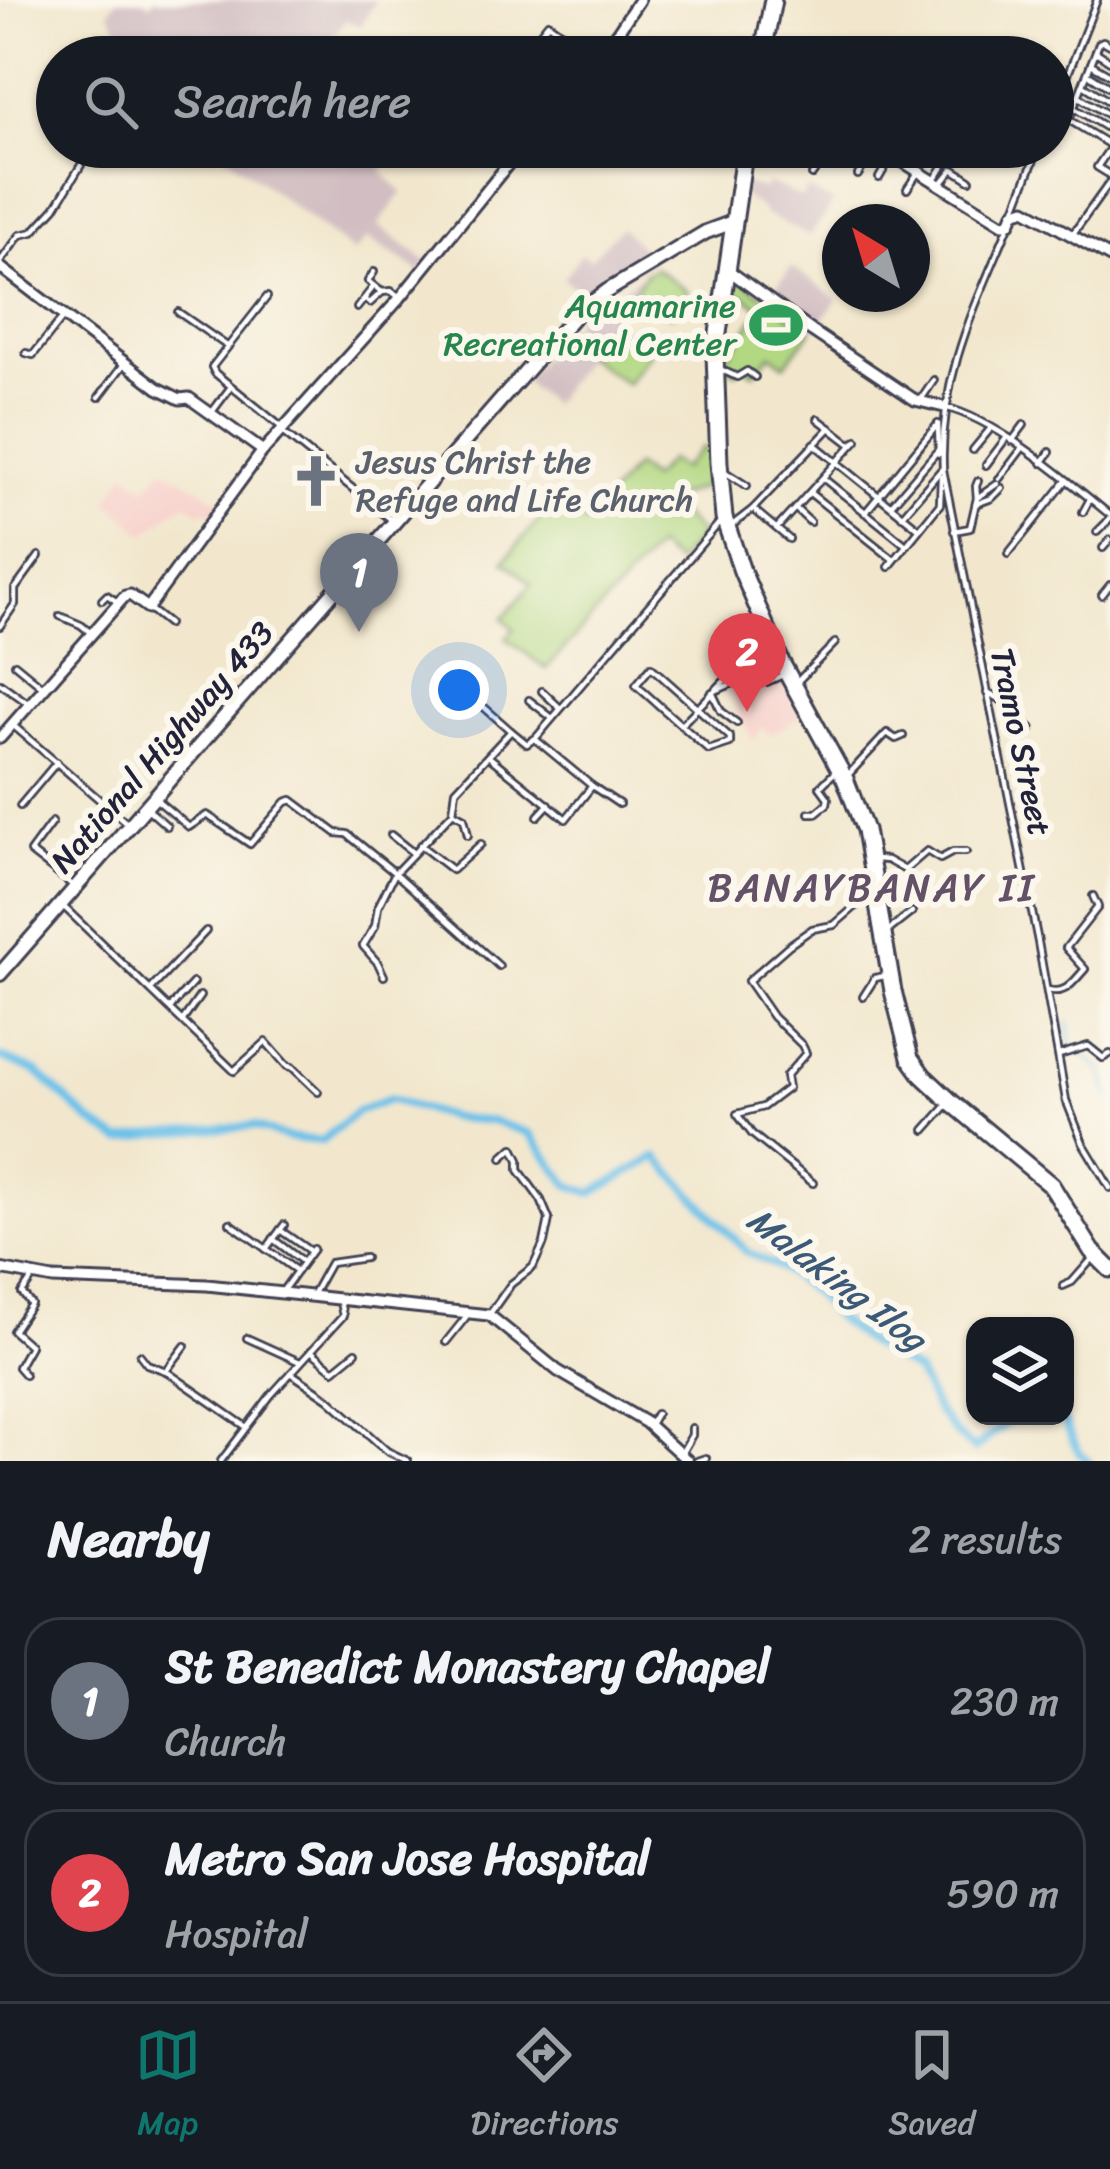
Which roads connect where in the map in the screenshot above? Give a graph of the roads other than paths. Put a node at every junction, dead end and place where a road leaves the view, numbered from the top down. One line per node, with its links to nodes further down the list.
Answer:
1 (639, 0): 5 (street)
2 (773, 0): 10 (highway)
3 (1097, 0): 6 (street)
4 (618, 3): 5 (street)
5 (632, 12): 9 (street)
6 (1085, 29): 11 (street); 14 (street)
7 (538, 36): 8 (street)
8 (567, 36)
9 (614, 36)
10 (766, 36)
11 (1100, 42): 12 (street); 13 (street)
12 (1110, 45)
13 (1096, 52): 15 (street); 16 (street)
14 (1074, 58)
15 (1110, 61)
16 (1091, 64): 17 (street); 18 (street)
17 (1087, 74): 19 (street); 20 (street)
18 (1110, 75)
19 (1083, 85): 21 (street); 22 (street)
20 (1110, 88)
21 (1078, 97): 23 (street); 24 (street)
22 (1110, 103)
23 (1074, 108): 26 (street)
24 (1110, 116)
25 (1074, 123): 27 (street)
26 (1110, 130)
27 (1110, 147): 28 (street)
28 (1107, 159): 44 (street)
29 (79, 168): 56 (street)
30 (505, 168): 62 (street)
31 (742, 168): 52 (highway)
32 (817, 168): 39 (street)
33 (863, 168): 40 (street)
34 (885, 168): 41 (street)
35 (916, 168): 38 (street)
36 (945, 168): 43 (street)
37 (1031, 168): 50 (street, Tramo Street)
38 (920, 171): 43 (street); 45 (street)
39 (812, 175)
40 (858, 175)
41 (879, 178)
42 (970, 180): 43 (street)
43 (938, 182): 50 (street)
44 (1109, 184): 46 (street)
45 (907, 189)
46 (1099, 197): 47 (street); 48 (street)
47 (1106, 202)
48 (1091, 207): 49 (street); 51 (street)
49 (1100, 213)
50 (1012, 218): 54 (street); 76 (street, Tramo Street)
51 (1084, 218): 53 (street); 54 (street)
52 (733, 222): 57 (highway); 111 (main road, National Highway 433)
53 (1092, 223)
54 (1072, 235): 55 (street)
55 (1110, 257)
56 (0, 264): 66 (street)
57 (727, 269): 70 (highway); 75 (street)
58 (374, 272): 59 (street)
59 (374, 286): 60 (street); 63 (street)
60 (382, 292): 62 (street); 63 (street)
61 (267, 297): 67 (street)
62 (400, 298): 82 (street)
63 (364, 299): 64 (street)
64 (357, 308)
65 (178, 312): 67 (street)
66 (64, 316): 68 (street); 69 (street)
67 (227, 346): 73 (street)
68 (26, 353)
69 (124, 364): 74 (street); 77 (street)
70 (714, 368): 71 (street); 93 (highway)
71 (754, 377)
72 (934, 380): 75 (street)
73 (232, 386): 77 (street); 82 (street)
74 (99, 397)
75 (919, 402): 76 (street)
76 (944, 407): 81 (street); 115 (street, Tramo Street)
77 (212, 412): 88 (street)
78 (818, 419): 80 (street)
79 (1024, 425): 83 (street)
80 (830, 428): 84 (street); 91 (street)
81 (991, 428): 83 (street); 87 (street)
82 (282, 429): 88 (street); 111 (street)
83 (1010, 439): 85 (street); 92 (street)
84 (814, 444): 91 (street); 105 (street)
85 (1022, 448): 90 (street); 102 (street)
86 (939, 449): 94 (street); 100 (street); 103 (street)
87 (973, 450)
88 (263, 451): 127 (street)
89 (1050, 452): 90 (street)
90 (1042, 463): 97 (street)
91 (836, 464): 95 (street); 100 (street)
92 (986, 465)
93 (719, 470): 98 (street); 112 (highway)
94 (941, 470): 109 (street); 114 (street)
95 (823, 478): 99 (street); 106 (street)
96 (978, 481): 102 (street)
97 (1066, 481): 101 (street); 121 (street)
98 (747, 487)
99 (810, 493): 104 (street); 119 (street)
100 (878, 496): 103 (street); 106 (street)
101 (1090, 499): 107 (street); 108 (street)
102 (977, 501): 115 (street)
103 (890, 507): 109 (street)
104 (796, 508): 110 (street); 113 (street)
105 (753, 509): 112 (street); 113 (street)
106 (865, 512): 119 (street)
107 (1082, 512)
108 (1109, 513): 116 (street)
109 (902, 516): 114 (street)
110 (811, 521)
111 (394, 522): 159 (main road, National Highway 433)
112 (731, 525): 135 (highway); 145 (street)
113 (777, 528): 117 (street)
114 (919, 529): 119 (street)
115 (954, 531): 140 (street, Tramo Street)
116 (1097, 532)
117 (789, 538)
118 (1110, 540): 120 (street)
119 (906, 545)
120 (1103, 548)
121 (1008, 554)
122 (39, 556): 130 (street)
123 (1110, 585): 124 (street)
124 (1102, 595)
125 (103, 600): 126 (street)
126 (119, 603): 127 (street); 131 (street)
127 (148, 608): 129 (street)
128 (60, 616): 131 (street)
129 (168, 624)
130 (0, 626)
131 (92, 634): 137 (street)
132 (835, 643): 135 (street)
133 (742, 652): 139 (street)
134 (15, 664): 137 (street)
135 (789, 680): 139 (street); 157 (highway)
136 (0, 683): 142 (street)
137 (43, 687): 142 (street)
138 (542, 691): 145 (street)
139 (712, 692): 143 (street); 148 (street)
140 (987, 693): 150 (street); 190 (street, Tramo Street)
141 (529, 700): 146 (street)
142 (28, 704): 147 (street)
143 (697, 707): 149 (street); 149 (street); 149 (street)
144 (485, 708): 151 (street)
145 (560, 708): 146 (street)
146 (551, 718): 154 (street)
147 (10, 723): 153 (street); 156 (street)
148 (737, 723)
149 (681, 726)
150 (1031, 728)
151 (511, 731): 154 (street); 155 (street)
152 (903, 736): 157 (street)
153 (0, 738)
154 (535, 739): 158 (street)
155 (488, 756): 161 (street); 163 (street)
156 (57, 762): 162 (street); 167 (street)
157 (842, 773): 164 (street); 175 (highway)
158 (592, 786): 160 (street); 161 (street)
159 (150, 802): 167 (main road, National Highway 433); 168 (street); 176 (street)
160 (619, 804)
161 (549, 805): 165 (street)
162 (20, 806)
163 (453, 812): 170 (street); 172 (street)
164 (809, 813)
165 (538, 816)
166 (52, 821): 177 (street)
167 (130, 825): 177 (main road, National Highway 433)
168 (167, 826)
169 (392, 835): 173 (street)
170 (468, 835)
171 (482, 844): 172 (street)
172 (420, 845): 173 (street)
173 (412, 852): 176 (street)
174 (966, 852): 175 (street)
175 (870, 859): 178 (highway)
176 (395, 873): 184 (street); 187 (street)
177 (75, 887): 180 (main road, National Highway 433)
178 (875, 891): 183 (highway); 201 (street)
179 (1093, 896): 190 (street)
180 (61, 904): 185 (main road, National Highway 433); 189 (street)
181 (912, 912): 183 (street)
182 (206, 931): 189 (street)
183 (883, 934): 186 (highway)
184 (500, 966)
185 (0, 974)
186 (890, 975): 192 (street); 198 (highway)
187 (384, 976)
188 (194, 983): 193 (street)
189 (152, 989): 193 (street)
190 (1048, 990): 196 (street, Tramo Street)
191 (200, 996): 194 (street)
192 (863, 997)
193 (170, 1008): 194 (street)
194 (183, 1020): 197 (street)
195 (1110, 1054): 196 (street)
196 (1059, 1055): 202 (street, Tramo Street)
197 (318, 1092)
198 (951, 1102): 199 (street); 206 (highway)
199 (925, 1130)
200 (502, 1158): 218 (street)
201 (813, 1183)
202 (1110, 1188)
203 (230, 1223): 205 (street)
204 (273, 1239): 205 (street); 208 (street); 208 (street)
205 (266, 1249): 211 (street)
206 (1095, 1255): 210 (highway); 213 (street)
207 (365, 1258): 215 (street)
208 (304, 1262): 211 (street)
209 (0, 1269): 212 (street)
210 (1110, 1269)
211 (297, 1271): 214 (street)
212 (34, 1276): 214 (street); 228 (street)
213 (1063, 1286)
214 (280, 1294): 215 (street)
215 (311, 1297): 216 (street)
216 (340, 1301): 217 (street); 222 (street)
217 (470, 1312): 218 (street); 220 (street)
218 (489, 1315): 231 (street)
219 (247, 1338): 225 (street)
220 (446, 1342)
221 (185, 1346): 226 (street)
222 (310, 1351): 223 (street); 225 (street)
223 (356, 1352)
224 (140, 1355): 226 (street)
225 (300, 1362): 227 (street)
226 (166, 1371): 230 (street)
227 (291, 1373): 230 (street); 236 (street)
228 (25, 1375)
229 (656, 1414): 231 (street)
230 (245, 1426): 235 (street)
231 (649, 1426): 234 (street)
232 (692, 1428): 234 (street)
233 (706, 1458): 234 (street)
234 (689, 1459)
235 (220, 1461)
236 (408, 1461)

